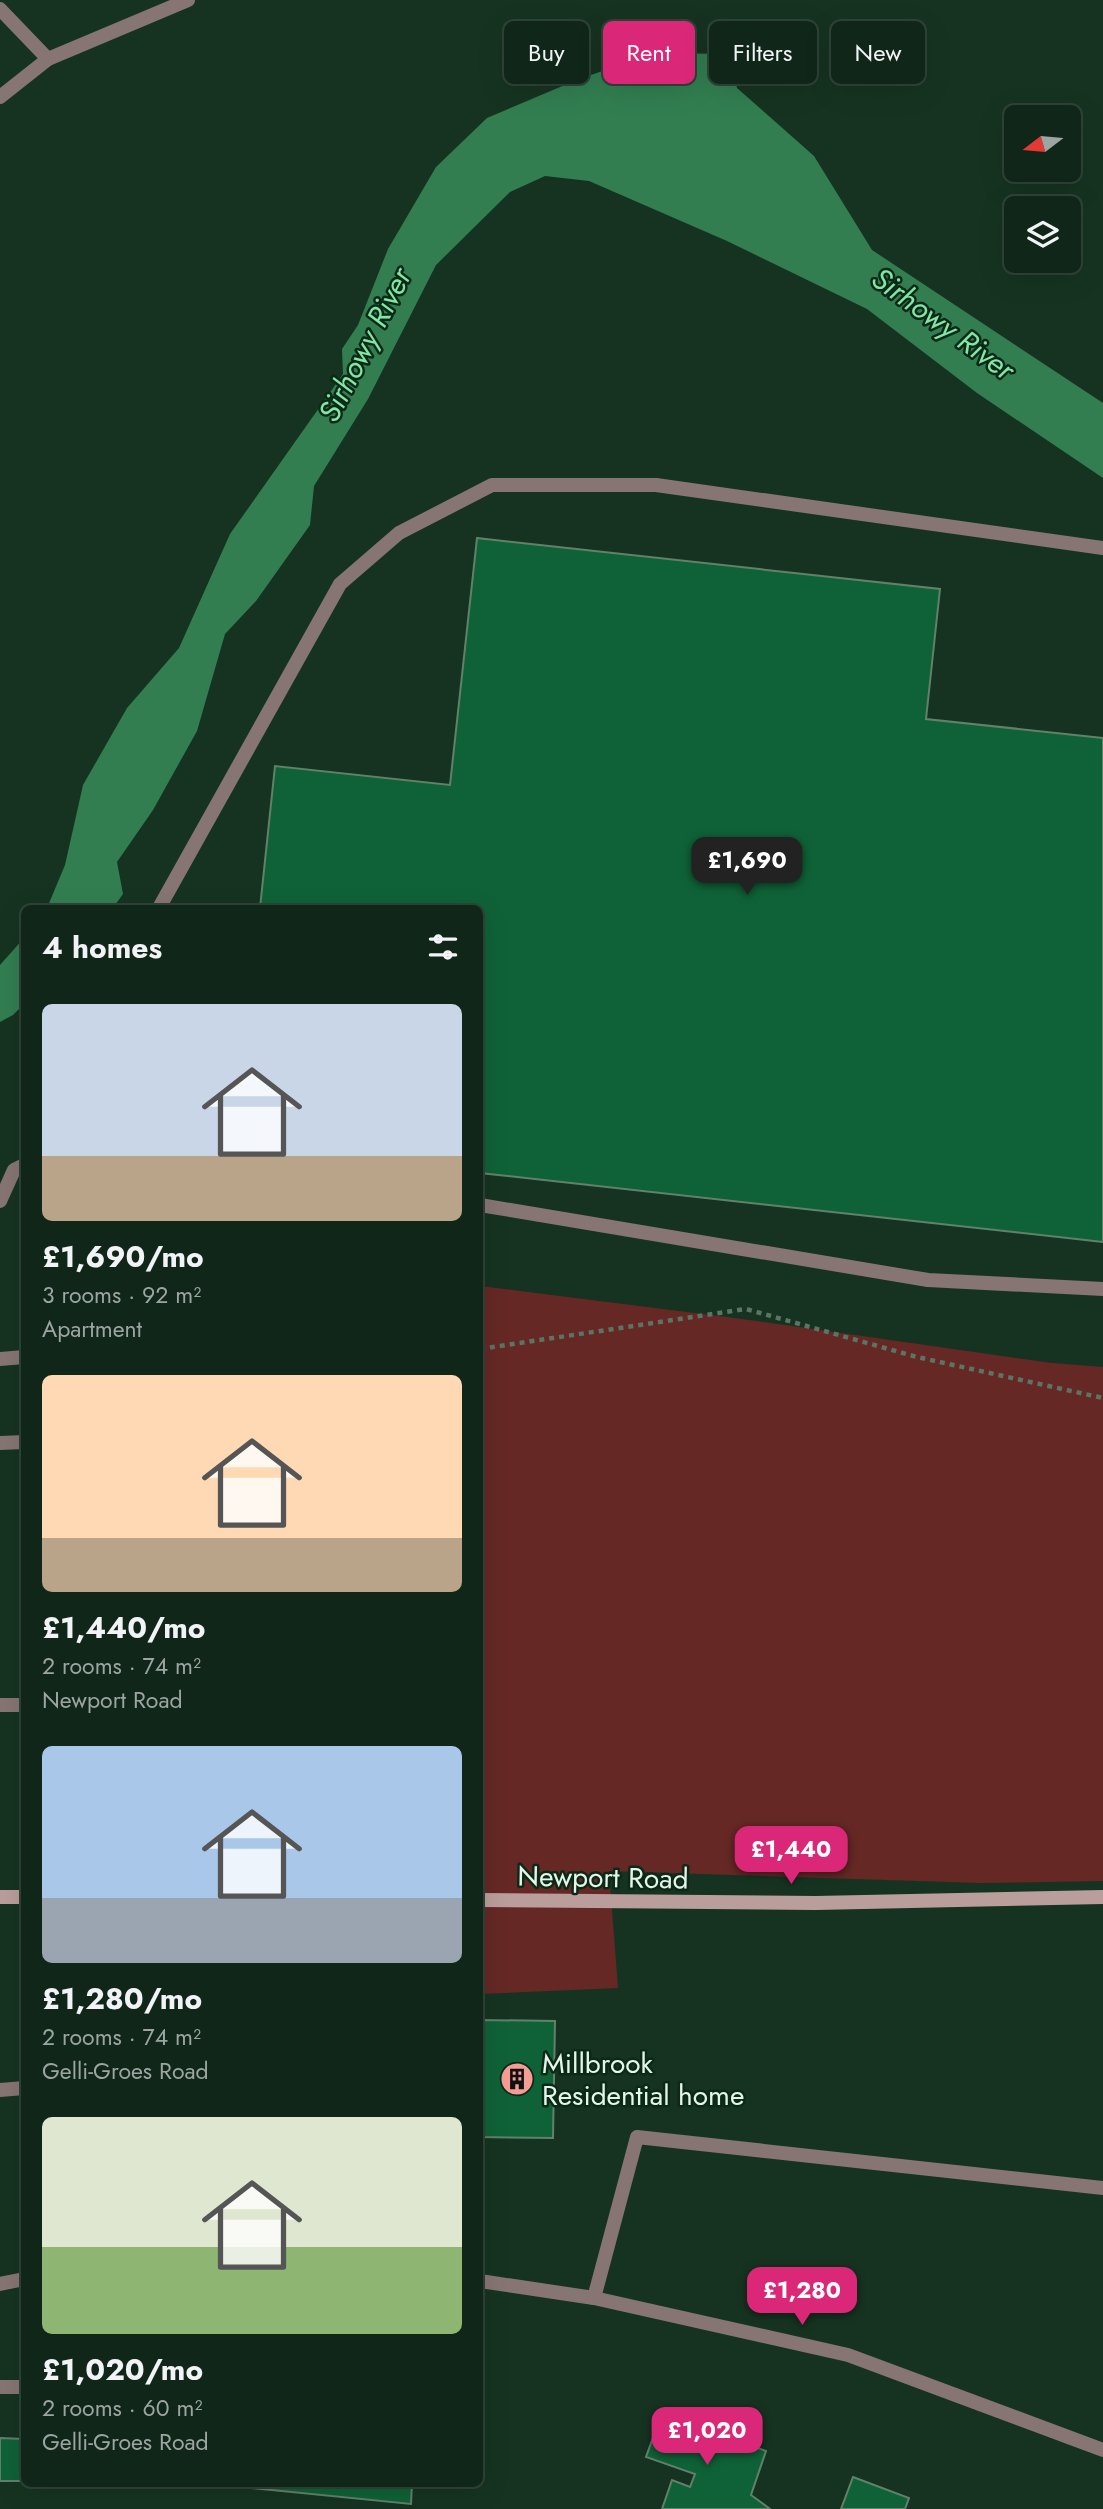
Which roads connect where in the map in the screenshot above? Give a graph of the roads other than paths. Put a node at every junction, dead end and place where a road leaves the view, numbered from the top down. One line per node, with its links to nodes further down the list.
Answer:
1 (188, 0): 3 (street)
2 (0, 9): 3 (street)
3 (48, 59): 4 (street)
4 (0, 97)
5 (1103, 548): 6 (street)
6 (161, 905)
7 (21, 1166): 8 (street)
8 (0, 1201)
9 (483, 1206): 10 (street)
10 (1103, 1289)
11 (21, 1357): 12 (street)
12 (0, 1359)
13 (0, 1443): 14 (street)
14 (21, 1443)
15 (0, 1705): 16 (street)
16 (21, 1705)
17 (0, 1897): 18 (main road)
18 (21, 1897)
19 (1103, 1897): 20 (main road, Newport Road)
20 (483, 1900)
21 (21, 2088): 22 (street)
22 (0, 2090)
23 (1103, 2188): 27 (street)
24 (21, 2280): 26 (street)
25 (483, 2281): 27 (street)
26 (0, 2284)
27 (594, 2298): 30 (street)
28 (0, 2387): 29 (street)
29 (21, 2387)
30 (1103, 2450)

